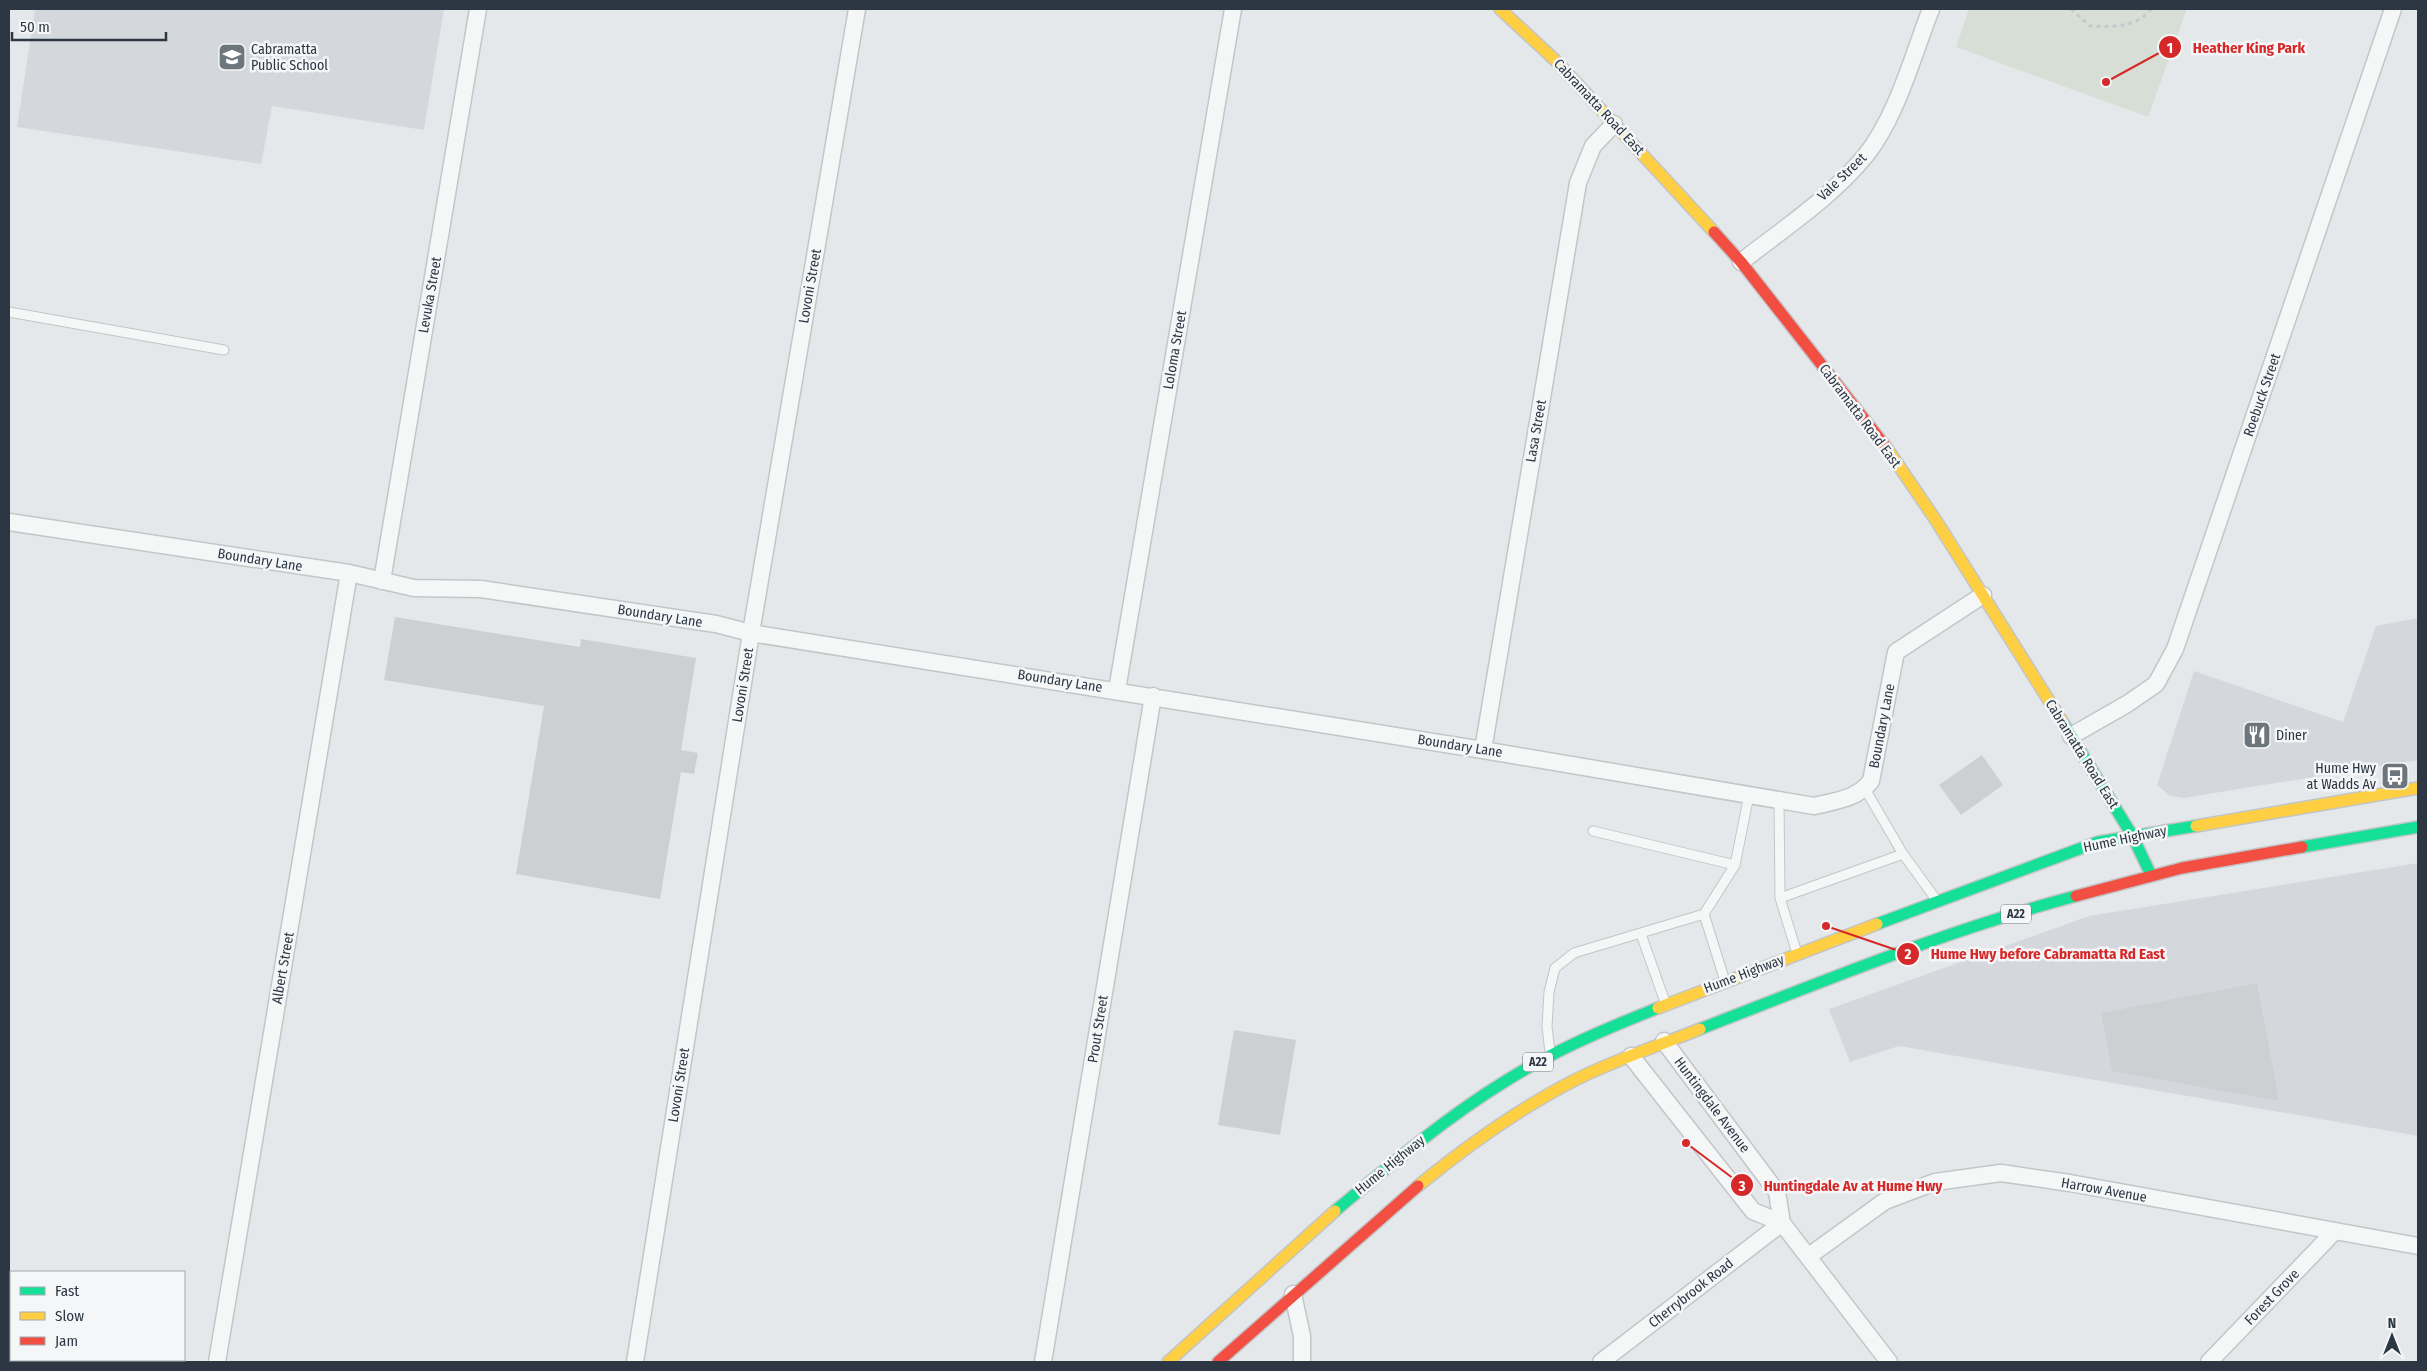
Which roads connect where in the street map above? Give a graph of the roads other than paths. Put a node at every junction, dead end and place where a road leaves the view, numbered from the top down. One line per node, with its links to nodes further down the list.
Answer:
1 (478, 9): 13 (street, Levuka Street)
2 (857, 9): 15 (street, Lovoni Street)
3 (1233, 9): 16 (street, Loloma Street)
4 (1500, 9): 7 (main road, Cabramatta Road East)
5 (1931, 9): 8 (street, Vale Street)
6 (2394, 9): 18 (street, Roebuck Street)
7 (1614, 124): 8 (main road, Cabramatta Road East); 19 (street, Lasa Street)
8 (1742, 262): 14 (main road, Cabramatta Road East)
9 (9, 312): 10 (lane)
10 (224, 350)
11 (9, 522): 12 (street, Boundary Lane)
12 (349, 573): 13 (street, Boundary Lane); 45 (street, Albert Street)
13 (382, 581): 15 (street, Boundary Lane)
14 (1983, 595): 18 (main road, Cabramatta Road East); 20 (street, Boundary Lane)
15 (751, 633): 16 (street, Boundary Lane); 46 (street, Lovoni Street)
16 (1116, 690): 17 (street, Boundary Lane)
17 (1153, 696): 19 (street, Boundary Lane); 47 (street, Prout Street)
18 (2071, 736): 26 (main road, Cabramatta Road East)
19 (1483, 750): 22 (street, Boundary Lane)
20 (1866, 788): 23 (street, Boundary Lane); 27 (lane)
21 (2418, 788): 26 (main road, Hume Highway / A22)
22 (1750, 795): 23 (street, Boundary Lane); 28 (lane)
23 (1779, 800): 30 (lane)
24 (2418, 828): 29 (main road, A22)
25 (1593, 831): 28 (lane)
26 (2132, 835): 29 (main road, Cabramatta Road East); 31 (main road, Hume Highway / A22)
27 (1903, 854): 30 (lane); 31 (lane)
28 (1735, 865): 32 (lane)
29 (2151, 875): 37 (main road, A22)
30 (1780, 898): 34 (lane)
31 (1937, 901): 34 (main road, Hume Highway / A22)
32 (1704, 914): 33 (lane); 35 (lane)
33 (1641, 934): 36 (lane); 38 (lane)
34 (1798, 953): 35 (main road, Hume Highway / A22)
35 (1726, 981): 36 (main road, Hume Highway / A22)
36 (1666, 1004): 38 (main road, Hume Highway / A22)
37 (1664, 1041): 39 (main road, A22); 40 (street, Huntingdale Avenue)
38 (1550, 1055): 48 (main road, Hume Highway / A22)
39 (1631, 1056): 40 (street); 44 (main road, A22)
40 (1782, 1223): 43 (street); 51 (street, Cherrybrook Road)
41 (2335, 1231): 42 (street, Harrow Avenue); 43 (street, Harrow Avenue); 53 (street, Forest Grove)
42 (2418, 1246)
43 (1809, 1256): 52 (street)
44 (1293, 1294): 49 (main road, A22); 50 (street)
45 (217, 1362)
46 (635, 1362)
47 (1043, 1362)
48 (1168, 1362)
49 (1218, 1362)
50 (1302, 1362)
51 (1601, 1362)
52 (1889, 1362)
53 (2209, 1362)

